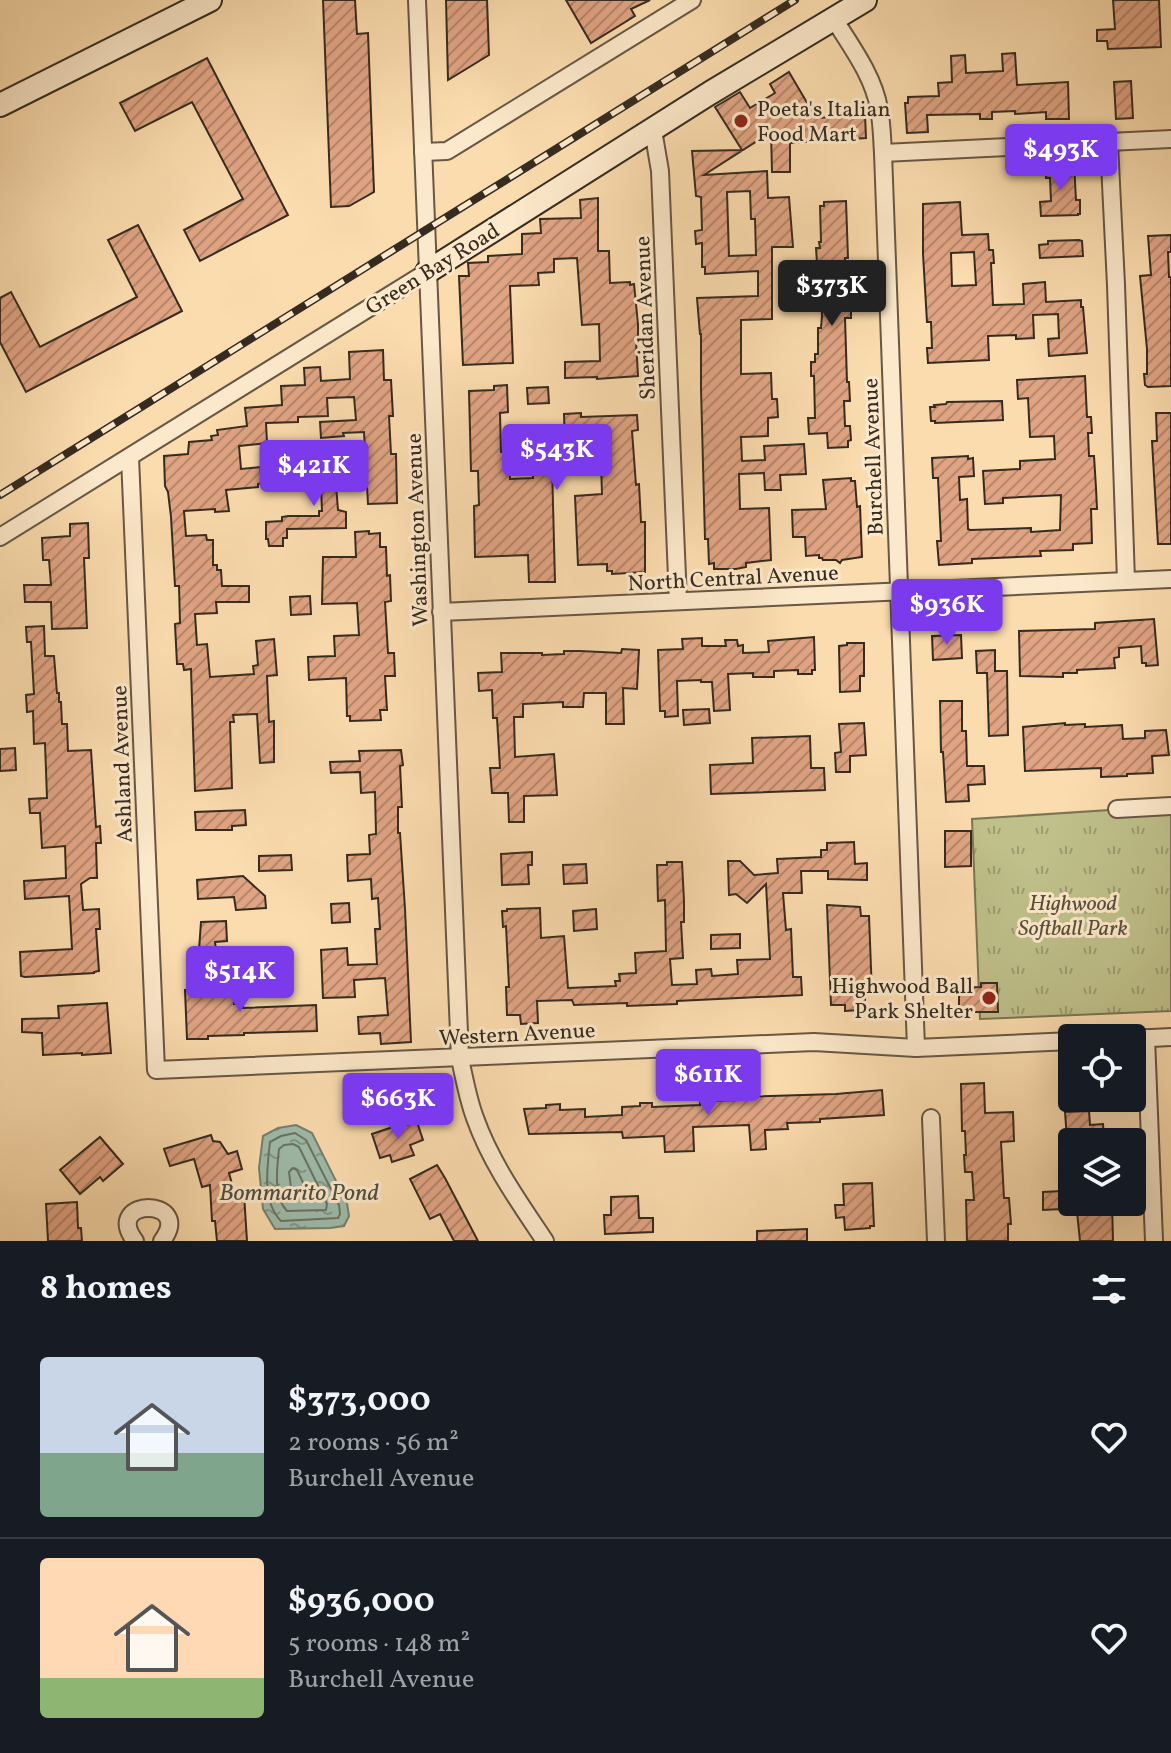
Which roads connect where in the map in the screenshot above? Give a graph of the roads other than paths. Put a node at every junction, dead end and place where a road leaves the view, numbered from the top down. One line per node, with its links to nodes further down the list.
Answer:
1 (210, 0): 6 (street)
2 (417, 0): 10 (street, Washington Avenue)
3 (692, 0): 10 (street)
4 (865, 0): 5 (street, Green Bay Road)
5 (834, 19): 7 (street, Green Bay Road); 11 (street, Burchell Avenue)
6 (0, 105)
7 (653, 130): 12 (street, Green Bay Road); 18 (street, Sheridan Avenue)
8 (1171, 139): 9 (street)
9 (1109, 143): 11 (street); 16 (street)
10 (423, 152): 12 (street, Washington Avenue)
11 (883, 153): 17 (street, Burchell Avenue)
12 (427, 272): 13 (street, Green Bay Road); 19 (street, Washington Avenue)
13 (130, 457): 14 (street, Green Bay Road); 27 (street, Ashland Avenue)
14 (0, 537)
15 (1171, 579): 16 (street, North Central Avenue)
16 (1126, 581): 17 (street, North Central Avenue)
17 (899, 591): 18 (street, North Central Avenue); 25 (street, Burchell Avenue)
18 (678, 601): 19 (street, North Central Avenue)
19 (441, 612): 26 (street, Washington Avenue)
20 (1171, 806): 21 (street)
21 (1117, 809)
22 (1171, 1037): 23 (street)
23 (1146, 1038)
24 (1058, 1042): 25 (street, Western Avenue)
25 (916, 1048): 26 (street, Western Avenue)
26 (460, 1058): 27 (street, Western Avenue); 32 (street, Washington Avenue)
27 (156, 1070)
28 (1144, 1112): 34 (street)
29 (931, 1118): 33 (street)
30 (135, 1241): 31 (street)
31 (162, 1241)
32 (545, 1241)
33 (936, 1241)
34 (1154, 1241)

